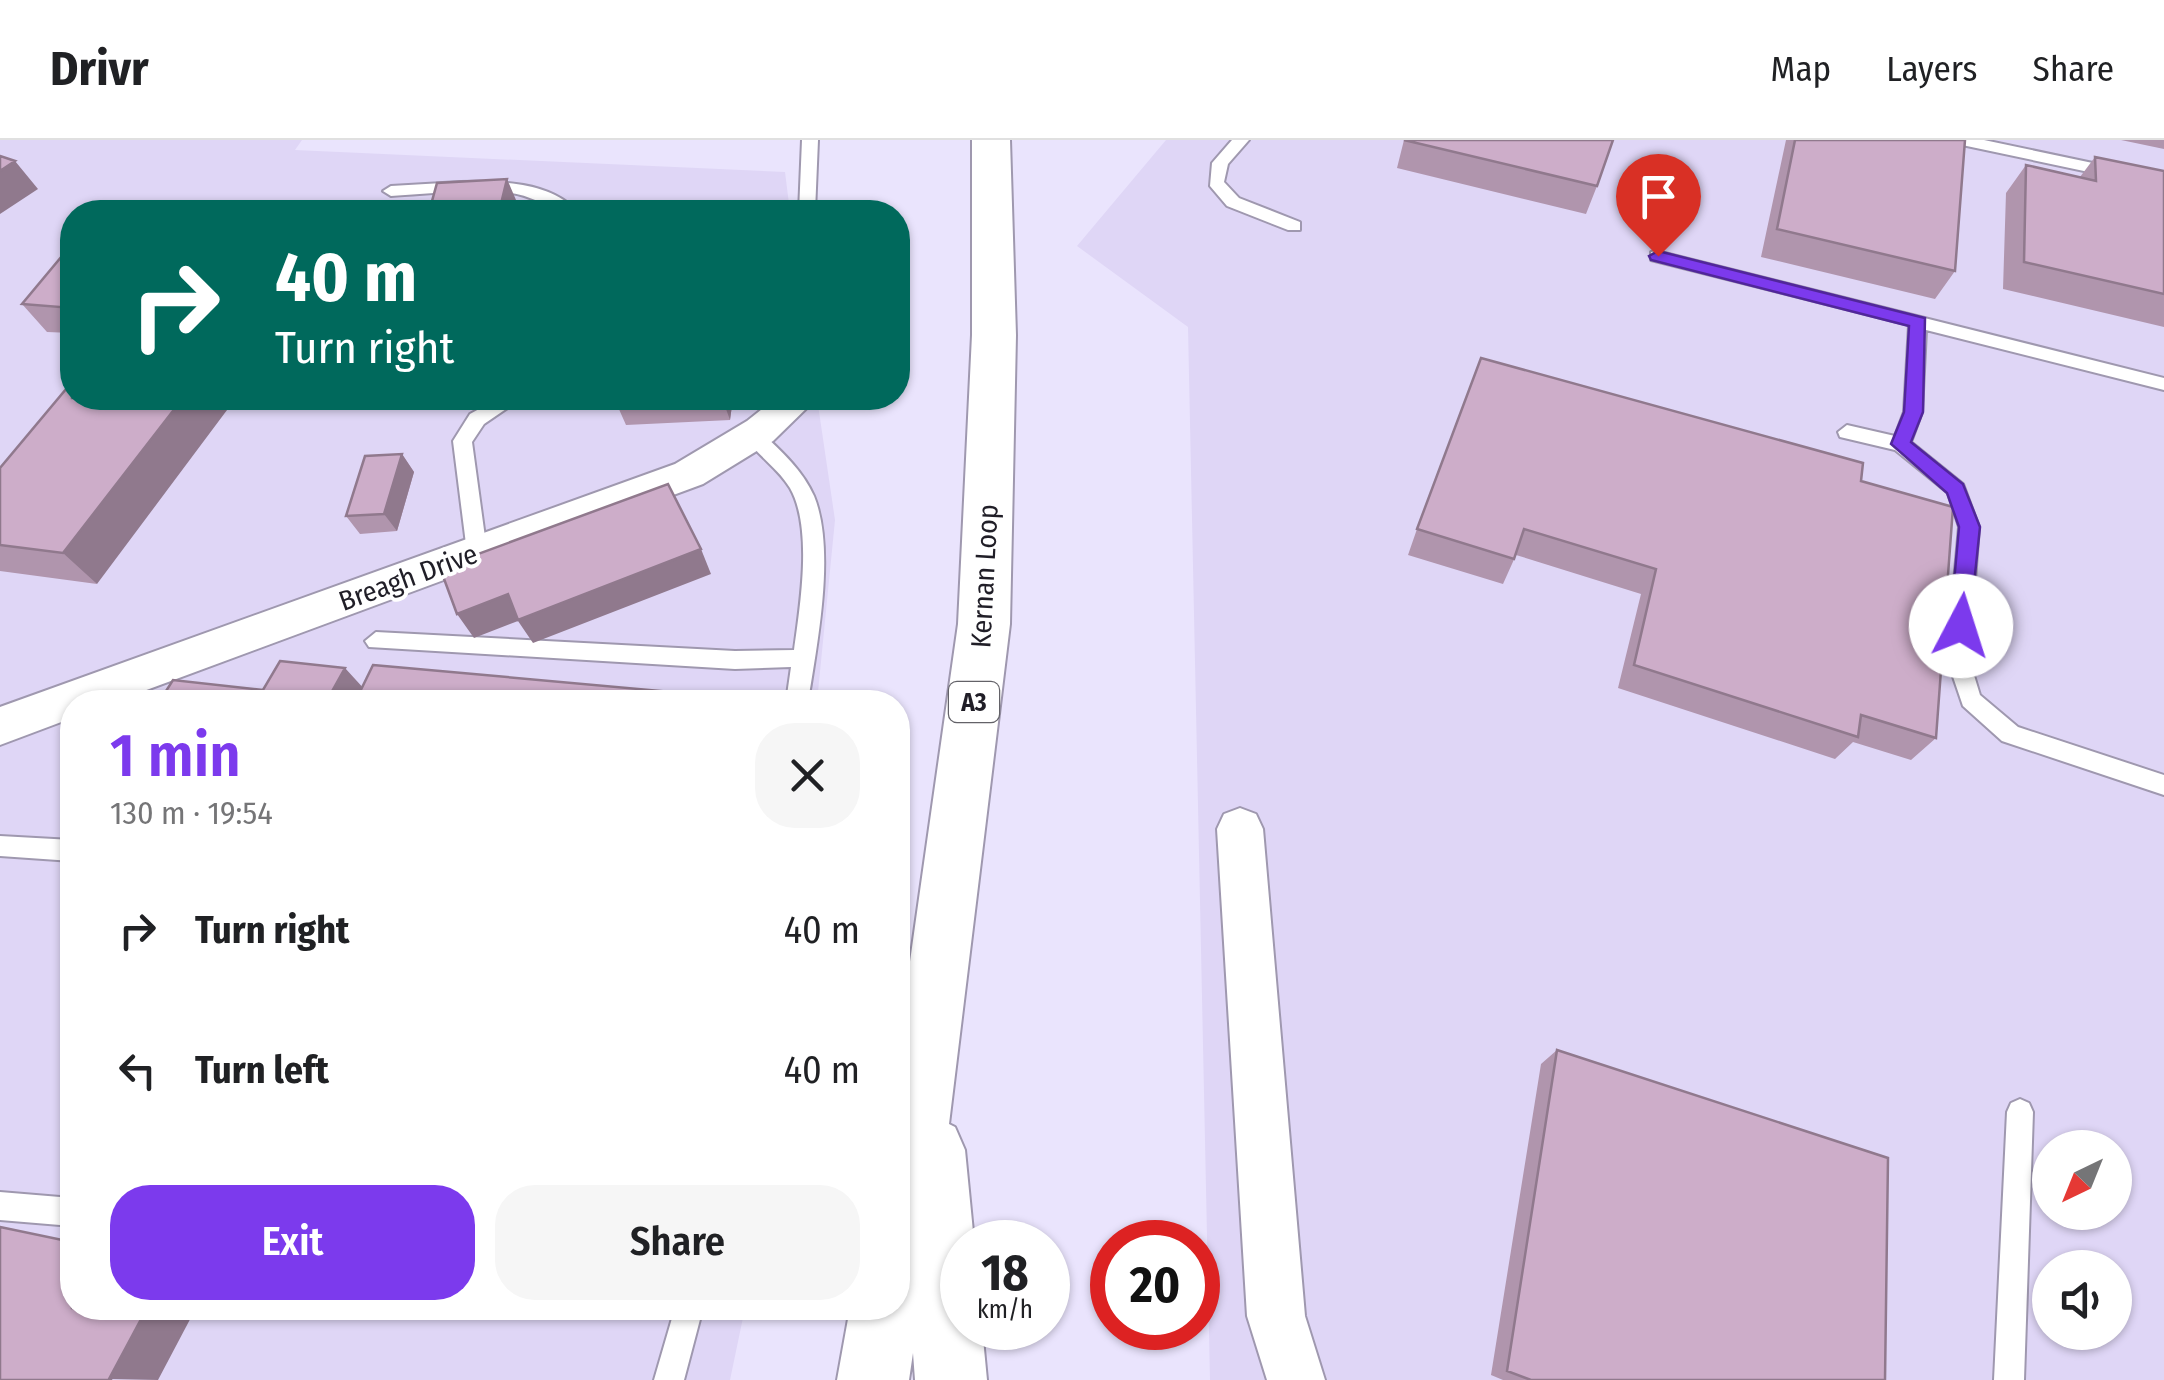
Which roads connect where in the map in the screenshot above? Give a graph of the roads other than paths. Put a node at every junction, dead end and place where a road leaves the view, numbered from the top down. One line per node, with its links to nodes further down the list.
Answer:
1 (810, 140): 9 (lane)
2 (991, 140): 30 (highway, Kernan Loop / A3)
3 (1241, 140): 10 (lane)
4 (1962, 140): 5 (lane)
5 (2045, 149): 6 (lane)
6 (2164, 183)
7 (392, 191): 8 (lane)
8 (555, 200)
9 (808, 200)
10 (1294, 226)
11 (1658, 256): 12 (lane)
12 (1918, 322): 13 (lane); 18 (lane)
13 (2164, 384)
14 (492, 410): 19 (lane)
15 (784, 410): 17 (street, Breagh Drive)
16 (1847, 432): 18 (lane)
17 (753, 436): 19 (street, Breagh Drive); 21 (lane)
18 (1900, 444): 26 (lane)
19 (477, 552): 22 (street, Breagh Drive)
20 (376, 640): 21 (lane)
21 (803, 658): 23 (lane)
22 (99, 690)
23 (799, 690)
24 (60, 704): 25 (street, Breagh Drive)
25 (0, 726)
26 (2164, 785)
27 (1240, 829): 40 (street)
28 (0, 846): 29 (lane)
29 (60, 850)
30 (926, 1068): 32 (highway, A3); 39 (highway)
31 (2020, 1112): 41 (lane)
32 (910, 1163)
33 (0, 1206): 34 (lane)
34 (60, 1211)
35 (686, 1320): 37 (lane)
36 (883, 1320): 38 (highway)
37 (669, 1380)
38 (873, 1380)
39 (951, 1380)
40 (1296, 1380)
41 (2009, 1380)

